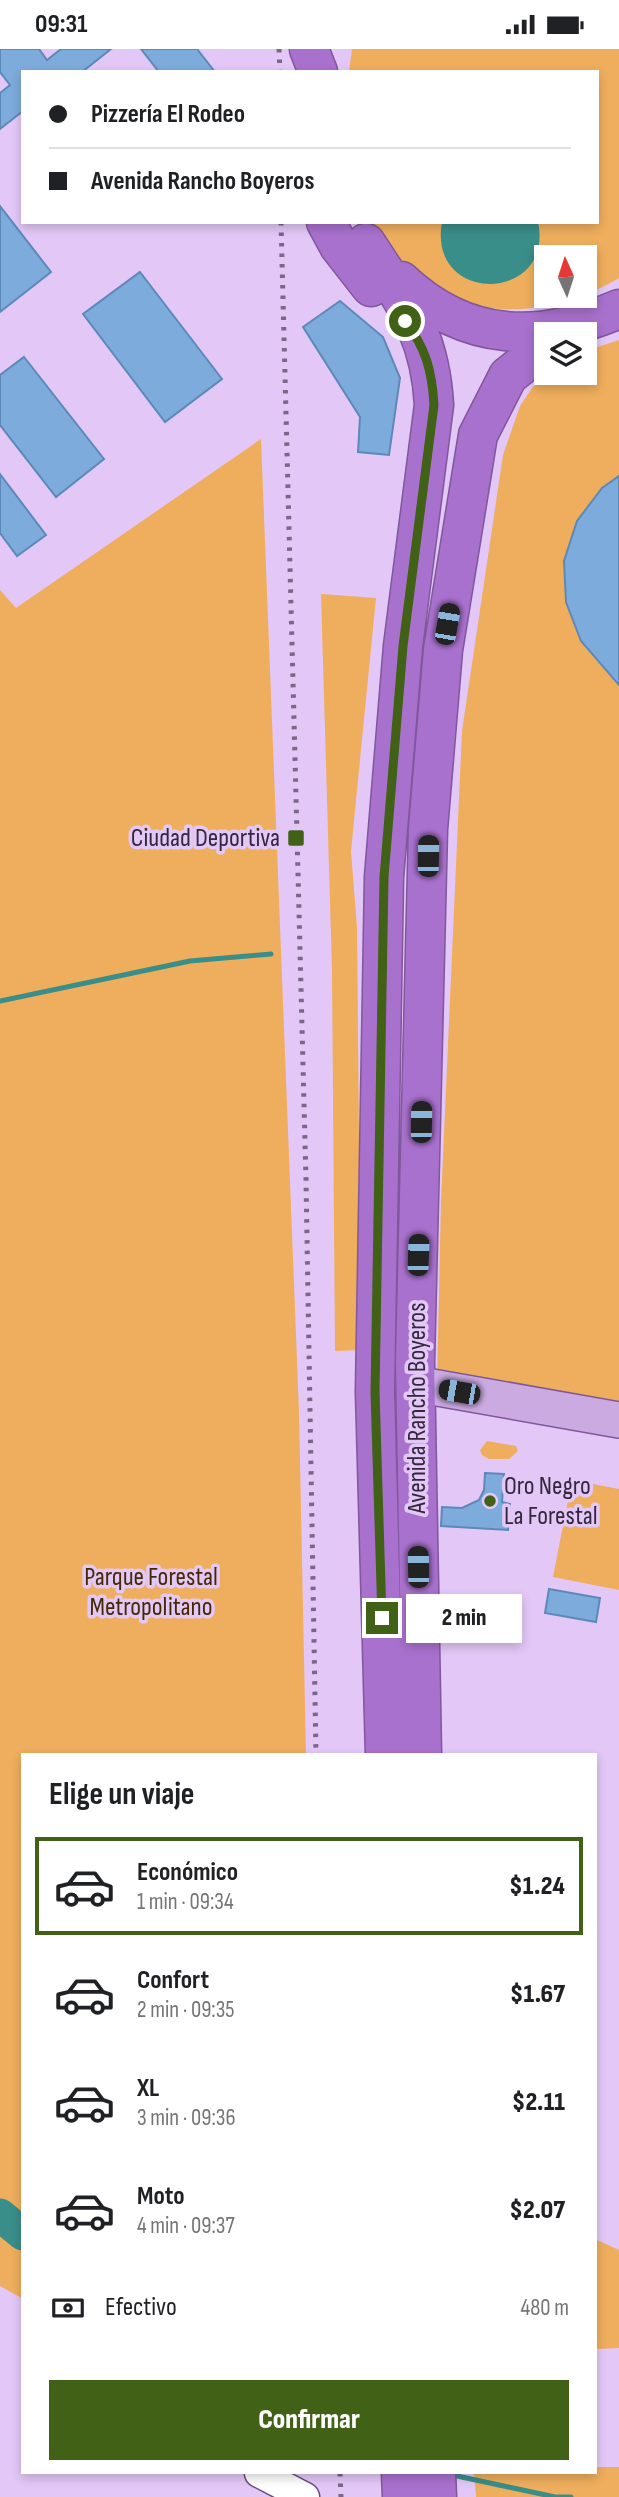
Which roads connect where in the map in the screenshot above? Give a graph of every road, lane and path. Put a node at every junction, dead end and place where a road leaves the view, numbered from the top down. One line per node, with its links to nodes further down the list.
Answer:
1 (298, 49): 4 (highway)
2 (309, 49): 5 (highway)
3 (339, 49): 6 (highway)
4 (300, 70)
5 (317, 70)
6 (336, 70)
7 (327, 224): 13 (highway)
8 (360, 233): 11 (highway); 13 (highway)
9 (619, 309): 10 (highway)
10 (596, 322)
11 (534, 332)
12 (534, 355): 15 (highway, Avenida Rancho Boyeros)
13 (432, 373): 14 (highway, Avenida Rancho Boyeros)
14 (376, 1322): 15 (highway); 18 (highway, Avenida Rancho Boyeros)
15 (415, 1388): 16 (main road); 17 (main road); 18 (highway); 20 (highway, Avenida Rancho Boyeros)
16 (619, 1420)
17 (619, 1440)
18 (378, 1487): 19 (highway, Avenida Rancho Boyeros)
19 (385, 1753)
20 (422, 1753)
21 (262, 2474): 24 (street)
22 (401, 2474): 25 (highway)
23 (436, 2474): 26 (highway)
24 (305, 2497)
25 (402, 2497)
26 (437, 2497)

